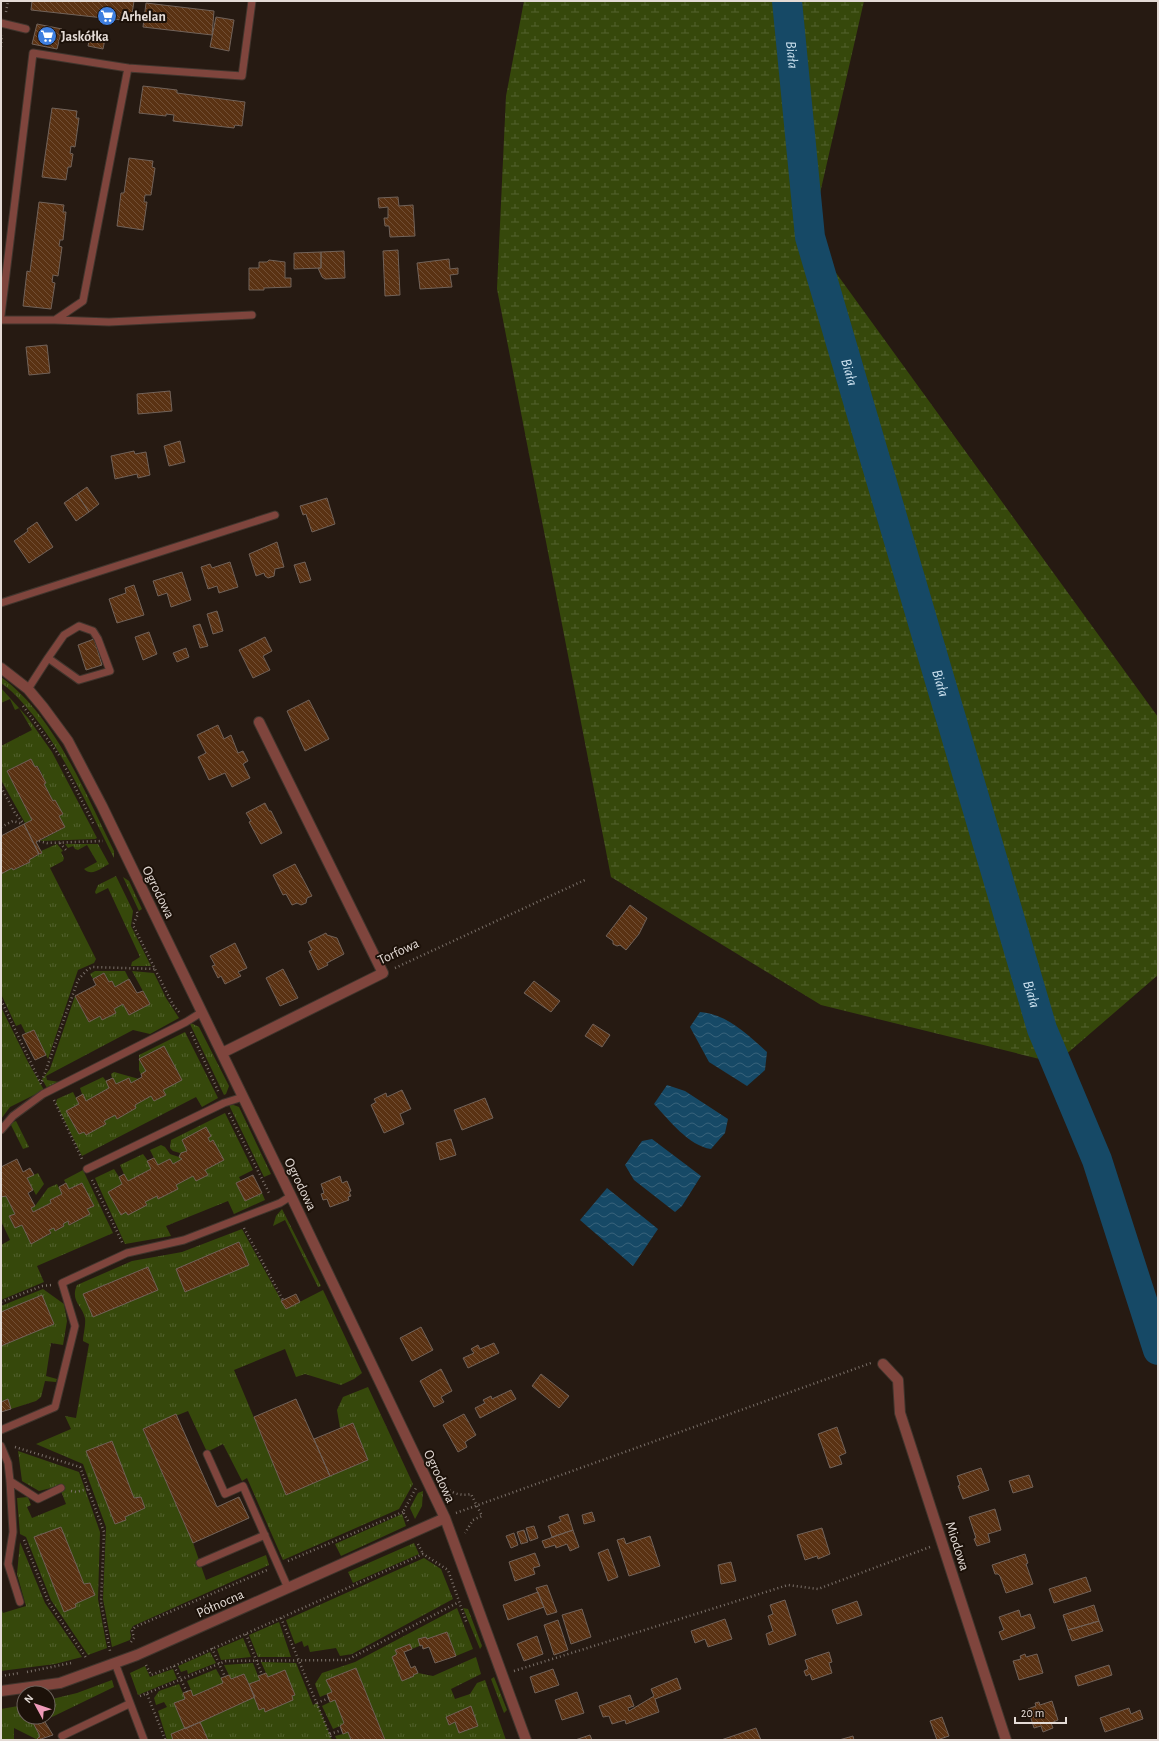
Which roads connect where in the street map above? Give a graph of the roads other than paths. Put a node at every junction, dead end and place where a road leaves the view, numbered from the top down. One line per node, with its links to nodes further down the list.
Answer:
1 (252, 1): 4 (lane)
2 (1, 23): 3 (lane)
3 (26, 29)
4 (128, 68): 5 (lane); 8 (lane)
5 (1, 315)
6 (252, 315): 8 (lane)
7 (1, 320): 8 (lane)
8 (55, 320)
9 (275, 515): 10 (lane)
10 (1, 603)
11 (48, 658): 11 (lane); 13 (lane)
12 (1, 668): 13 (street, Ogrodowa)
13 (28, 689): 15 (street, Ogrodowa)
14 (259, 722): 16 (street, Torfowa)
15 (202, 1012): 16 (street, Ogrodowa); 18 (lane)
16 (222, 1053): 17 (street, Ogrodowa)
17 (243, 1097): 19 (lane); 20 (street, Ogrodowa)
18 (1, 1130)
19 (87, 1169)
20 (292, 1196): 22 (lane); 27 (street, Ogrodowa)
21 (883, 1364): 38 (street, Miodowa)
22 (1, 1430)
23 (4, 1446): 25 (lane)
24 (207, 1454): 28 (lane)
25 (10, 1481): 26 (lane); 31 (lane)
26 (61, 1488)
27 (444, 1518): 30 (street, Północna); 37 (street, Ogrodowa)
28 (265, 1535): 29 (lane); 30 (lane)
29 (200, 1563)
30 (288, 1588): 32 (street, Północna)
31 (20, 1602)
32 (115, 1663): 33 (street, Północna); 34 (lane)
33 (1, 1691)
34 (130, 1704): 35 (lane); 36 (lane)
35 (62, 1736)
36 (144, 1740)
37 (526, 1740)
38 (1006, 1740)

